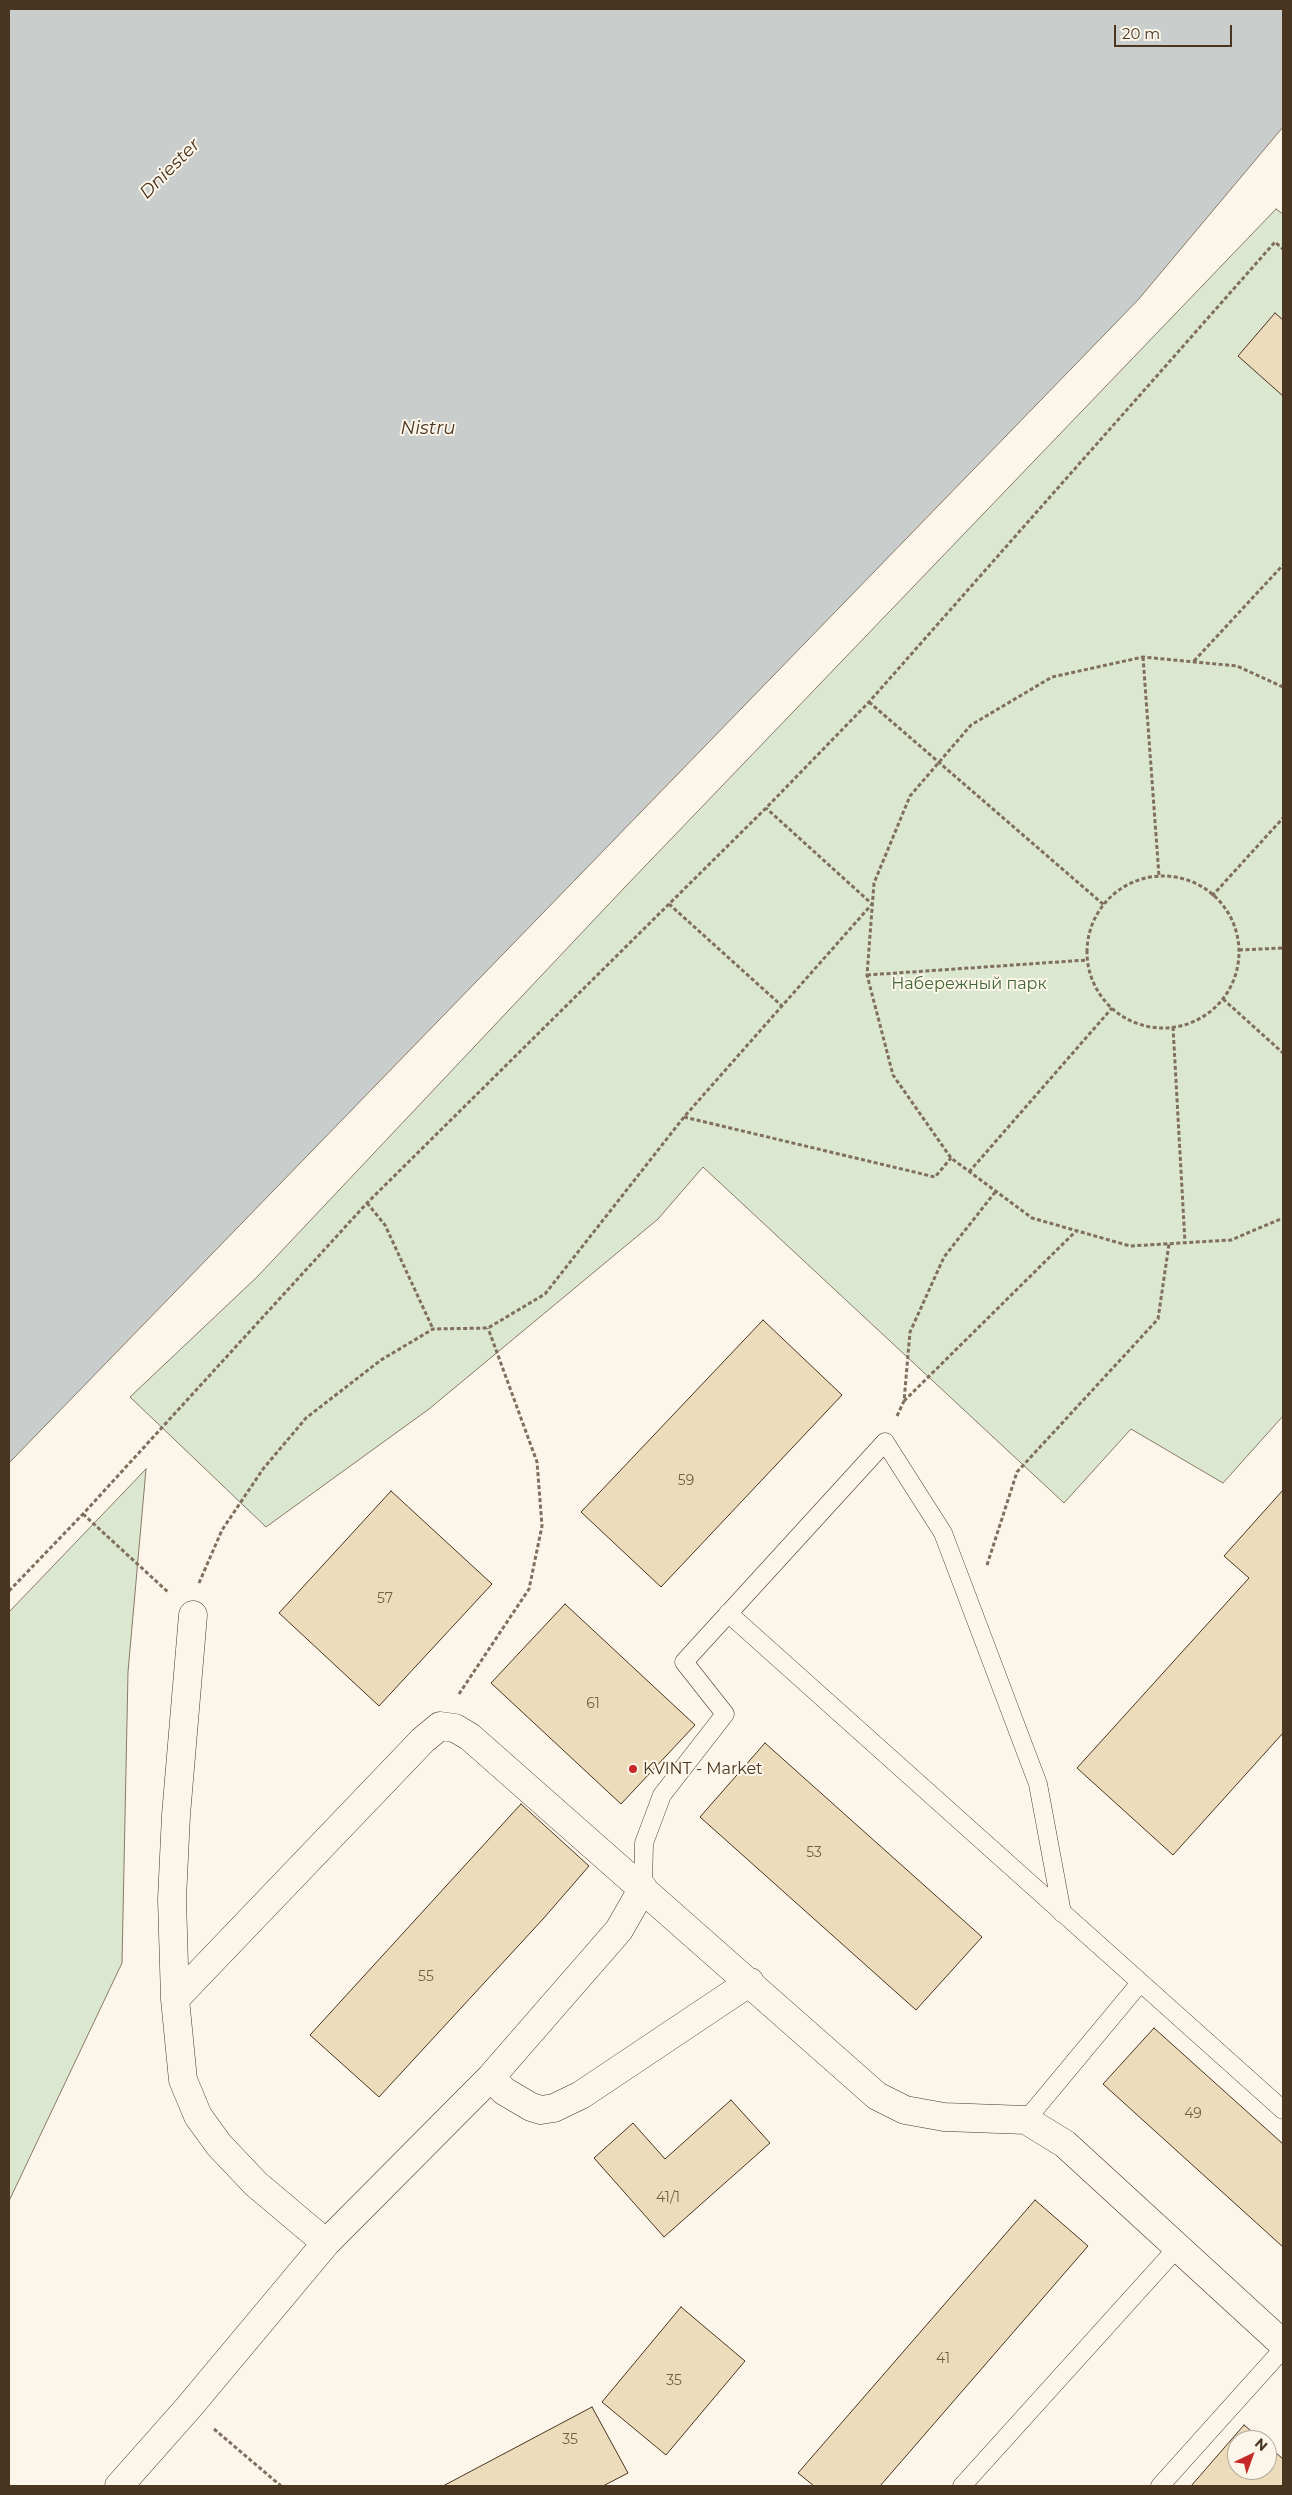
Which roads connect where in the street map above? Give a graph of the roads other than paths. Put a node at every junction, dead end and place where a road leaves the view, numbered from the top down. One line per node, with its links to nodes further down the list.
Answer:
1 (728, 1613): 3 (lane); 4 (lane); 4 (lane)
2 (193, 1616): 7 (street)
3 (643, 1888): 5 (street); 7 (street); 8 (street)
4 (1062, 1913): 6 (lane)
5 (750, 1982): 8 (street); 10 (street)
6 (1140, 1983): 9 (lane); 10 (lane)
7 (175, 2000): 11 (street)
8 (491, 2077): 11 (street)
9 (1283, 2110)
10 (1026, 2120): 12 (street)
11 (326, 2243): 15 (street)
12 (1177, 2248): 13 (street); 16 (lane)
13 (1283, 2344)
14 (1283, 2349): 17 (lane)
15 (119, 2486)
16 (962, 2486)
17 (1160, 2486)

